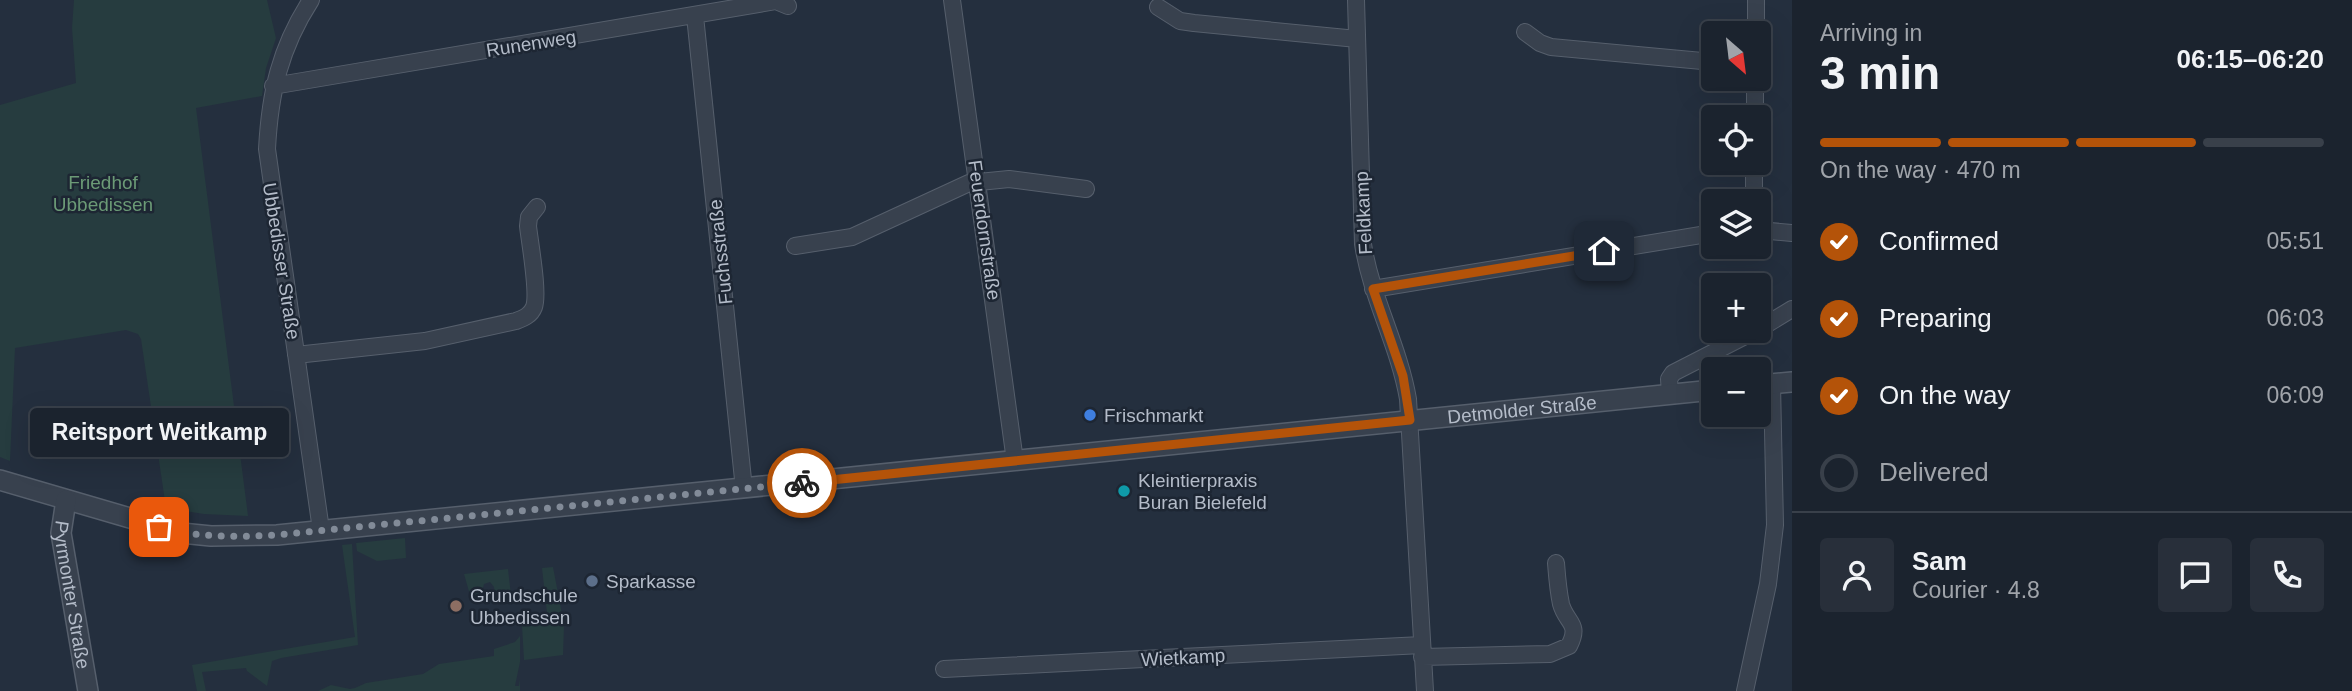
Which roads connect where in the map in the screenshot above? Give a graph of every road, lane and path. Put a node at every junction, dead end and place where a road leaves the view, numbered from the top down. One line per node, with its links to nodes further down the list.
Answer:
1 (311, 0): 12 (street, Ubbedisser Straße)
2 (952, 0): 13 (street, Feuerdornstraße)
3 (1356, 0): 10 (street, Feldkamp)
4 (1756, 0): 8 (street)
5 (788, 6): 7 (street, Runenweg)
6 (1158, 7): 10 (street)
7 (695, 16): 12 (street, Runenweg); 33 (street, Fuchsstraße)
8 (1756, 21)
9 (1525, 32): 11 (street)
10 (1357, 39): 20 (street, Feldkamp)
11 (1701, 61)
12 (273, 86): 24 (street, Ubbedisser Straße)
13 (978, 182): 14 (street); 19 (street); 31 (street, Feuerdornstraße)
14 (1086, 189)
15 (537, 207): 24 (street)
16 (1771, 231): 17 (street)
17 (1792, 233)
18 (1701, 235): 20 (street)
19 (795, 246)
20 (1373, 289): 29 (street, Feldkamp)
21 (1792, 309): 22 (street)
22 (1771, 322)
23 (1732, 343): 28 (street)
24 (296, 355): 35 (street, Ubbedisser Straße)
25 (1792, 382): 26 (street)
26 (1771, 384)
27 (1701, 391): 28 (street, Detmolder Straße)
28 (1670, 394): 29 (street, Detmolder Straße)
29 (1410, 420): 31 (street, Detmolder Straße); 37 (street, Feldkamp)
30 (1768, 427): 41 (street)
31 (1016, 461): 33 (street, Detmolder Straße)
32 (0, 480): 34 (street, Detmolder Straße)
33 (744, 489): 35 (street, Detmolder Straße)
34 (66, 500): 35 (street, Detmolder Straße); 39 (street, Pyrmonter Straße)
35 (321, 530)
36 (1556, 563): 37 (street, Wietkamp)
37 (1422, 651): 38 (street, Wietkamp); 40 (street, Feldkamp)
38 (944, 668)
39 (88, 691)
40 (1425, 691)
41 (1745, 691)

